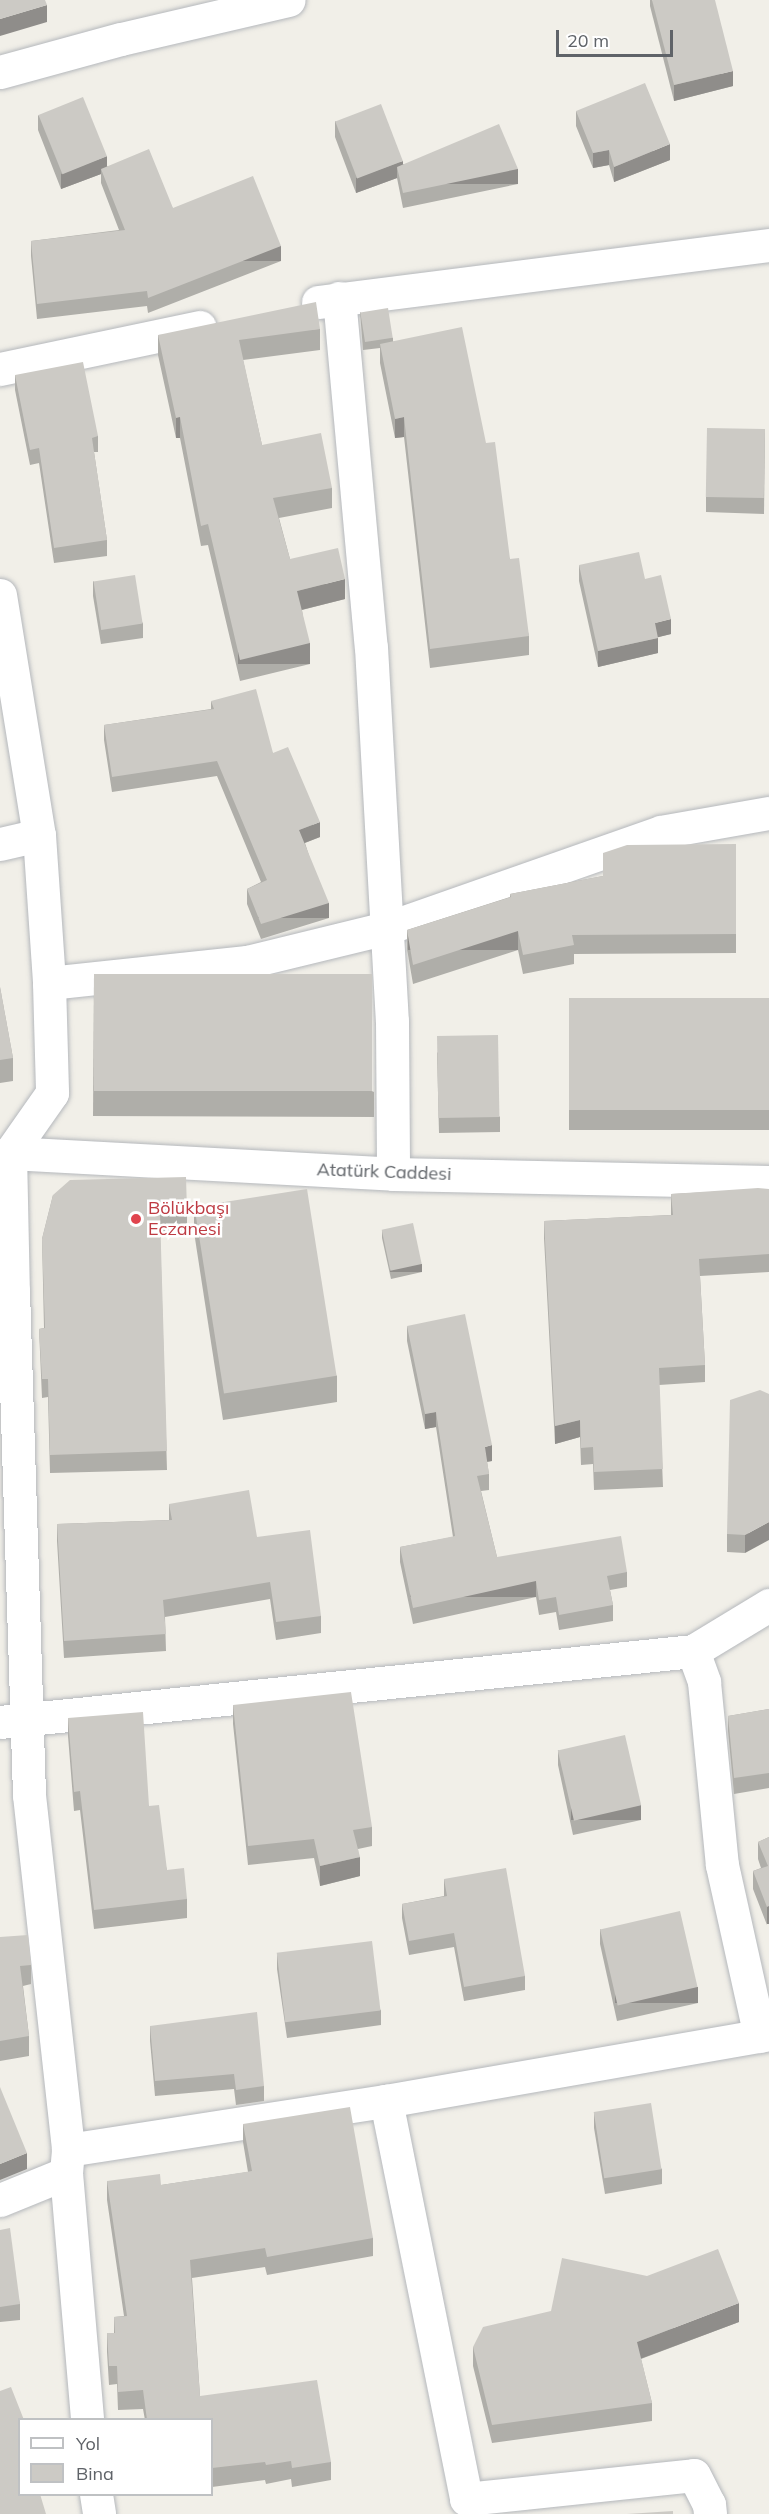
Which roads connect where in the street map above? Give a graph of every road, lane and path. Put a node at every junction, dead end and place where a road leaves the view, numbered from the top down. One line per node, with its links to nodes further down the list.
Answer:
1 (289, 0): 2 (street)
2 (231, 6): 3 (street)
3 (0, 72)
4 (769, 245): 5 (street)
5 (339, 298): 6 (street); 13 (street)
6 (292, 308)
7 (234, 320): 8 (street)
8 (0, 369)
9 (0, 596): 11 (street)
10 (769, 813): 13 (street)
11 (39, 835): 12 (street); 14 (street)
12 (0, 844)
13 (387, 928): 14 (street); 16 (street)
14 (49, 983): 15 (street)
15 (5, 1154): 16 (street, Atatürk Caddesi); 18 (street)
16 (393, 1174): 17 (street, Atatürk Caddesi)
17 (769, 1182)
18 (9, 1471): 21 (street)
19 (769, 1605): 20 (street)
20 (693, 1651): 21 (street); 24 (street)
21 (13, 1720): 22 (street)
22 (44, 1934): 23 (street); 26 (street)
23 (11, 1938)
24 (765, 2035): 25 (street)
25 (386, 2101): 26 (street); 31 (street)
26 (67, 2161): 27 (street); 28 (street)
27 (0, 2200)
28 (87, 2418)
29 (96, 2496): 30 (street)
30 (99, 2514)
31 (710, 2514)

